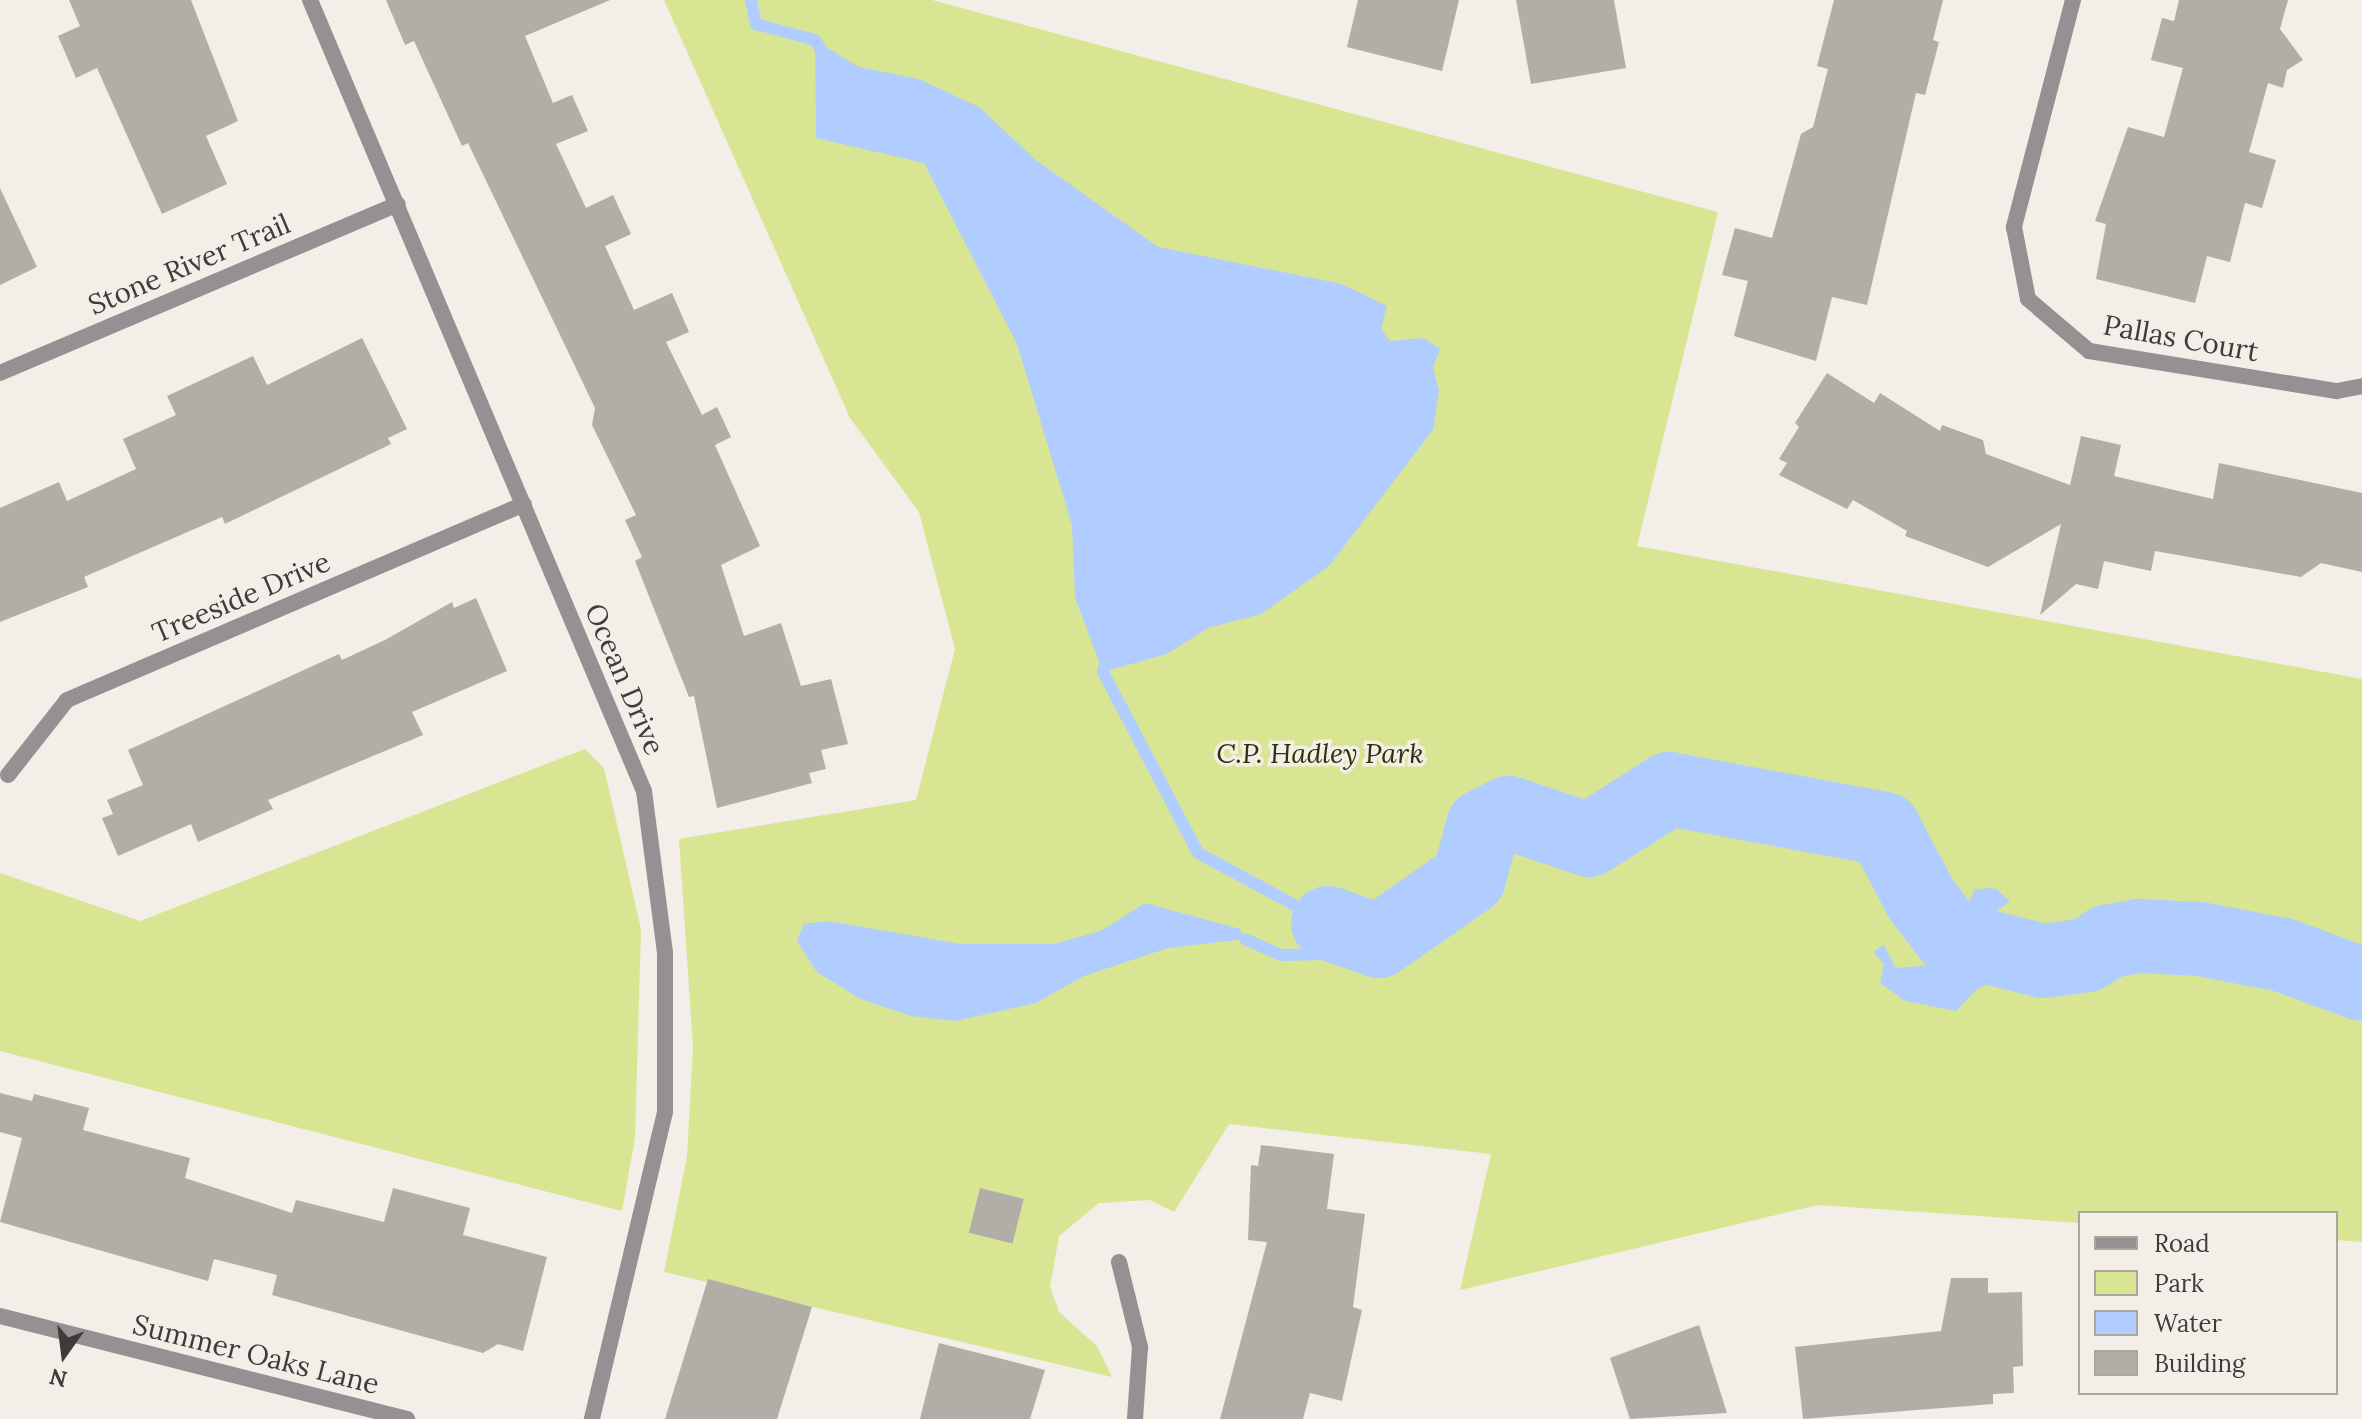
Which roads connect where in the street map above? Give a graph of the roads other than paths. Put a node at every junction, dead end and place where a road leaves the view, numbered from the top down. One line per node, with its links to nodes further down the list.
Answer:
1 (310, 0): 3 (street, Ocean Drive)
2 (2073, 0): 5 (street, Pallas Court)
3 (398, 204): 4 (street, Stone River Trail); 6 (street, Ocean Drive)
4 (0, 373)
5 (2362, 386)
6 (524, 504): 7 (street, Treeside Drive); 11 (street, Ocean Drive)
7 (8, 775)
8 (1119, 1262): 12 (street)
9 (0, 1316): 10 (street, Summer Oaks Lane)
10 (407, 1419)
11 (592, 1419)
12 (1135, 1419)

